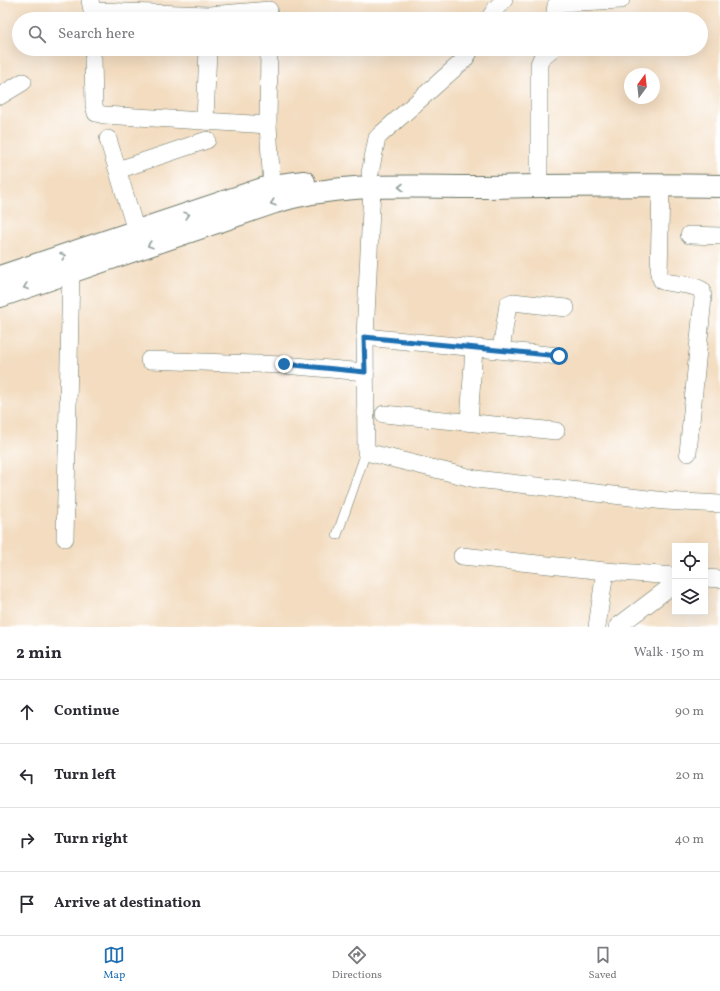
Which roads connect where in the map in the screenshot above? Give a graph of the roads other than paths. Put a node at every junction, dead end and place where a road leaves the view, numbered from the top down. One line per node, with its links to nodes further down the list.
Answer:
1 (90, 0): 4 (street)
2 (504, 0): 7 (street)
3 (621, 0): 8 (street)
4 (149, 7): 6 (street)
5 (269, 10): 6 (street)
6 (209, 11)
7 (493, 12)
8 (555, 12)
9 (208, 56): 16 (street)
10 (269, 56): 17 (street)
11 (467, 56): 23 (street)
12 (543, 56): 21 (street)
13 (93, 59): 16 (street)
14 (23, 82): 15 (street)
15 (0, 96)
16 (205, 121): 17 (street)
17 (268, 125): 25 (street)
18 (108, 139): 20 (street)
19 (207, 140): 20 (street)
20 (118, 170): 27 (street)
21 (539, 173): 22 (main road); 23 (main road)
22 (720, 175)
23 (371, 180): 24 (main road, one-way to 23); 25 (main road); 30 (main road, one-way to 30); 34 (street)
24 (661, 185): 26 (main road); 44 (street)
25 (272, 186): 27 (main road, one-way to 25)
26 (720, 186)
27 (136, 231): 31 (main road, one-way to 27)
28 (689, 235): 29 (street)
29 (720, 236)
30 (71, 272): 32 (main road, one-way to 32); 47 (street)
31 (0, 278)
32 (0, 296)
33 (566, 308): 36 (street)
34 (364, 337): 35 (street); 39 (street)
35 (474, 348): 36 (street); 41 (street)
36 (501, 350): 37 (street)
37 (559, 356)
38 (149, 360): 39 (street)
39 (365, 372): 43 (street)
40 (384, 414): 41 (street)
41 (469, 422): 42 (street)
42 (556, 431)
43 (366, 452): 45 (street); 46 (lane)
44 (688, 453)
45 (720, 504)
46 (337, 535)
47 (65, 538)
48 (462, 556): 49 (street)
49 (605, 571): 50 (street); 52 (street)
50 (672, 576)
51 (672, 589): 53 (street)
52 (597, 627)
53 (617, 627)

